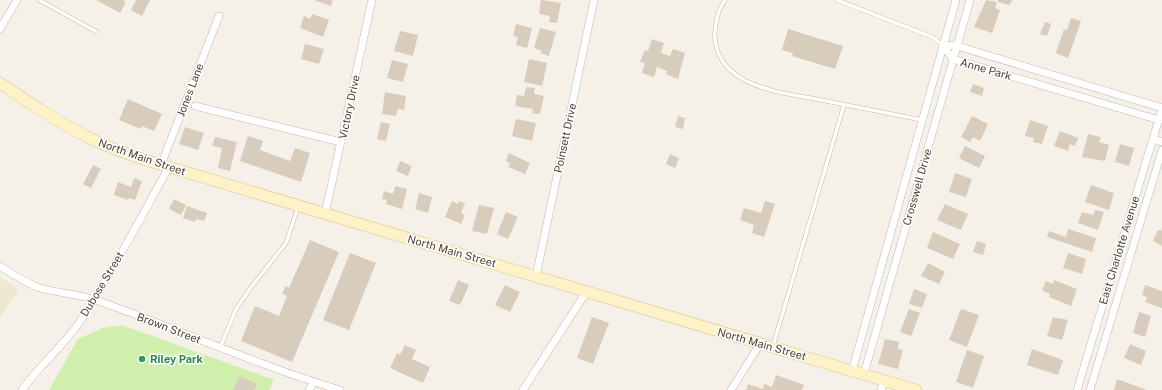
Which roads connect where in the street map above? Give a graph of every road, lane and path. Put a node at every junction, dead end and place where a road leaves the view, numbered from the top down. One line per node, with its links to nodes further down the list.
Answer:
1 (17, 0): 10 (street)
2 (39, 0): 11 (lane)
3 (372, 0): 22 (street, Victory Drive)
4 (594, 0): 29 (street, Poinsett Drive)
5 (725, 0): 16 (lane)
6 (837, 0): 12 (lane)
7 (956, 0): 12 (street, Crosswell Drive)
8 (970, 0): 13 (street, Crosswell Drive)
9 (219, 16): 25 (street, Jones Lane)
10 (0, 29)
11 (98, 32)
12 (944, 45): 13 (street, Anne Park); 14 (street, Anne Park); 20 (street, Crosswell Drive)
13 (957, 46): 14 (street, Crosswell Drive); 18 (street, Anne Park)
14 (953, 59): 19 (street, Anne Park); 36 (street, Crosswell Drive)
15 (0, 84): 25 (main road, North Main Street)
16 (844, 105): 20 (lane); 34 (lane)
17 (195, 106): 22 (street)
18 (1162, 109): 19 (street, East Charlotte Avenue)
19 (1160, 119): 21 (street, East Charlotte Avenue)
20 (924, 120): 35 (street, Crosswell Drive)
21 (1153, 139): 23 (street); 45 (street, East Charlotte Avenue)
22 (341, 142): 27 (street, Victory Drive)
23 (1162, 142)
24 (1162, 150): 46 (street, East Charlotte Avenue)
25 (165, 166): 26 (main road, North Main Street); 31 (street, Dubose Street)
26 (298, 206): 27 (main road, North Main Street); 33 (lane)
27 (325, 214): 29 (main road, North Main Street)
28 (0, 266): 31 (street, Brown Street)
29 (536, 276): 30 (main road, North Main Street)
30 (587, 291): 32 (main road, North Main Street); 42 (street)
31 (94, 299): 33 (street, Brown Street); 39 (street, Dubose Street)
32 (760, 344): 34 (main road, North Main Street); 43 (street)
33 (220, 348): 37 (street, Brown Street)
34 (772, 348): 35 (main road, North Main Street)
35 (852, 371): 36 (main road, North Main Street)
36 (864, 374): 38 (main road, North Main Street)
37 (314, 382): 40 (street); 41 (street, Brown Street)
38 (882, 385): 44 (main road, North Main Street)
39 (22, 390)
40 (309, 390)
41 (340, 390)
42 (523, 390)
43 (731, 390)
44 (916, 390)
45 (1076, 390)
46 (1090, 390)

